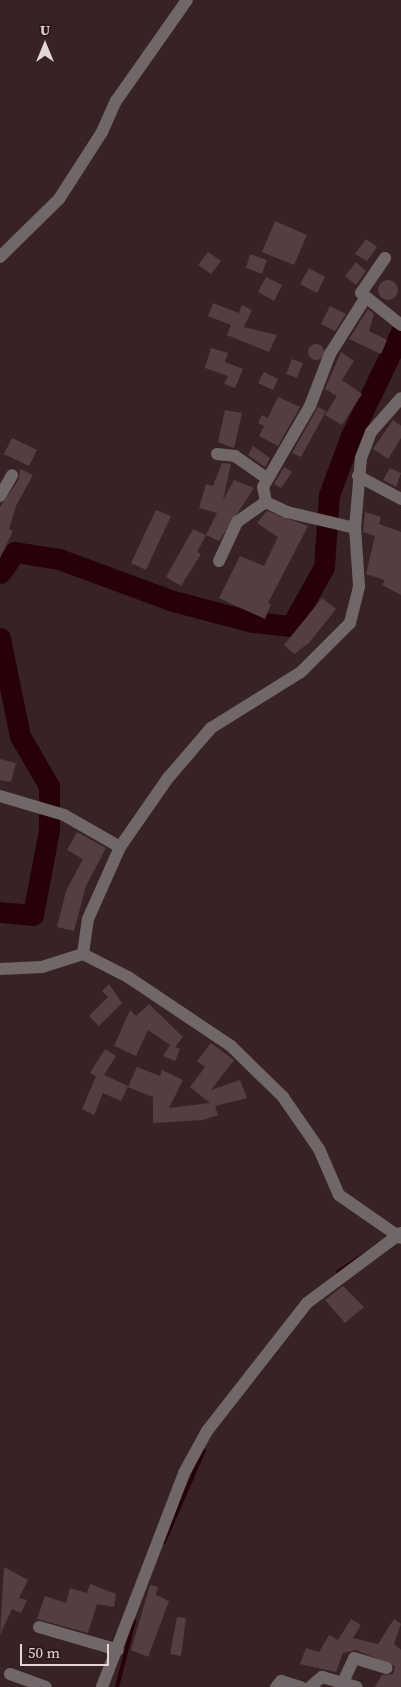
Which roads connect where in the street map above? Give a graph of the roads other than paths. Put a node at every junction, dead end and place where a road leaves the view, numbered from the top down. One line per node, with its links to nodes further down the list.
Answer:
1 (187, 0): 2 (street)
2 (0, 257)
3 (385, 258): 4 (street)
4 (364, 300): 5 (street); 10 (street)
5 (396, 321)
6 (401, 398): 9 (street)
7 (217, 454): 10 (street)
8 (12, 475): 11 (street)
9 (358, 476): 12 (street); 14 (street)
10 (267, 478): 13 (street)
11 (0, 496)
12 (401, 499)
13 (266, 502): 14 (street); 15 (street)
14 (355, 528): 17 (street)
15 (219, 561)
16 (0, 796): 17 (street)
17 (120, 847): 18 (street)
18 (83, 954): 19 (street); 20 (street)
19 (0, 968)
20 (400, 1236): 22 (street)
21 (39, 1627): 22 (street)
22 (118, 1650): 27 (street)
23 (387, 1668): 25 (street)
24 (10, 1674): 26 (street)
25 (343, 1682): 30 (street); 31 (street)
26 (46, 1687)
27 (102, 1687)
28 (276, 1687): 29 (street)
29 (301, 1687)
30 (310, 1687)
31 (358, 1687)

